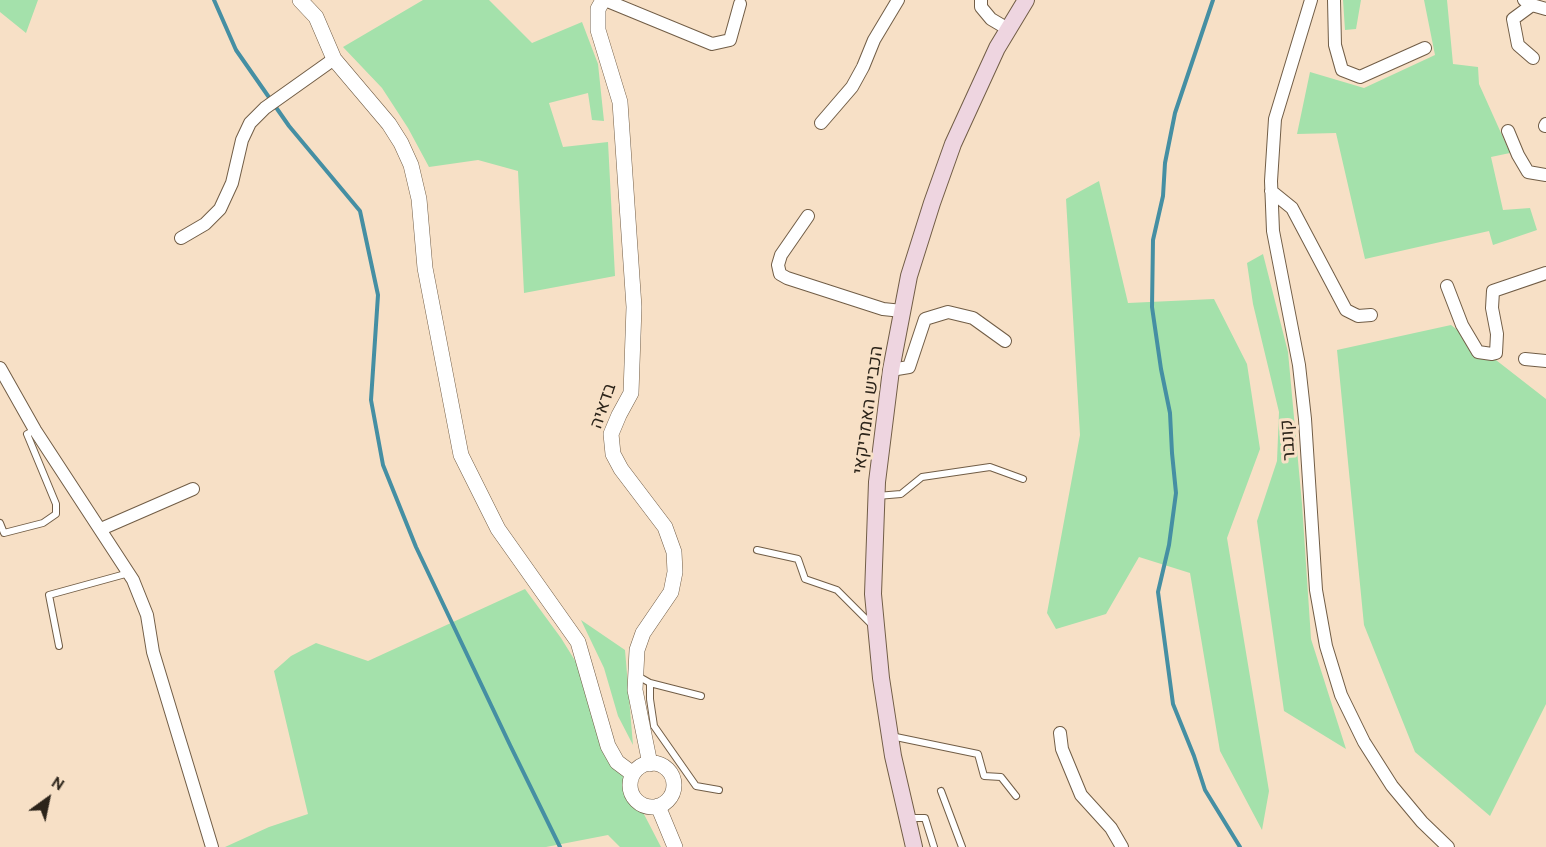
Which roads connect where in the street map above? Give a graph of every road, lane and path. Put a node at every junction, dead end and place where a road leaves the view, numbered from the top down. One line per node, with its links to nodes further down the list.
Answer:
1 (300, 0): 14 (street)
2 (604, 0): 9 (street); 40 (street, בדאיה)
3 (898, 0): 15 (street)
4 (981, 0): 11 (street)
5 (1026, 0): 11 (main road, הכביש האמריקאי)
6 (1311, 0): 18 (street, קונבר)
7 (1334, 0): 12 (street)
8 (1528, 2): 10 (street); 13 (street)
9 (740, 4)
10 (1546, 9)
11 (1008, 29): 23 (main road, הכביש האמריקאי)
12 (1425, 48)
13 (1533, 58)
14 (334, 59): 20 (street); 46 (street)
15 (821, 123)
16 (1508, 131): 17 (street)
17 (1546, 175)
18 (1271, 191): 24 (street); 58 (street, קונבר)
19 (808, 216): 23 (street)
20 (181, 238)
21 (1546, 273): 22 (street)
22 (1447, 286)
23 (902, 310): 29 (main road, הכביש האמריקאי)
24 (1371, 315)
25 (1005, 341): 29 (street)
26 (1526, 359): 27 (street)
27 (1546, 362)
28 (0, 368): 30 (street)
29 (891, 370): 33 (main road, הכביש האמריקאי)
30 (35, 429): 34 (lane); 35 (street)
31 (1023, 479): 33 (lane)
32 (193, 489): 35 (street)
33 (877, 496): 38 (main road, הכביש האמריקאי)
34 (0, 524)
35 (101, 529): 37 (street)
36 (757, 550): 38 (lane)
37 (129, 573): 39 (lane); 52 (street)
38 (877, 630): 44 (main road, הכביש האמריקאי)
39 (59, 646)
40 (636, 675): 41 (lane); 45 (street, בדאיה)
41 (651, 683): 42 (lane); 47 (lane)
42 (701, 696)
43 (1060, 733): 57 (street)
44 (890, 736): 49 (lane); 51 (main road, הכביש האמריקאי)
45 (650, 764): 46 (street); 50 (street)
46 (633, 774): 50 (street)
47 (719, 790)
48 (941, 790): 56 (lane)
49 (1016, 796)
50 (658, 806): 53 (street)
51 (907, 818): 54 (main road, הכביש האמריקאי); 55 (lane)
52 (212, 847)
53 (675, 847)
54 (914, 847)
55 (934, 847)
56 (962, 847)
57 (1122, 847)
58 (1448, 847)

